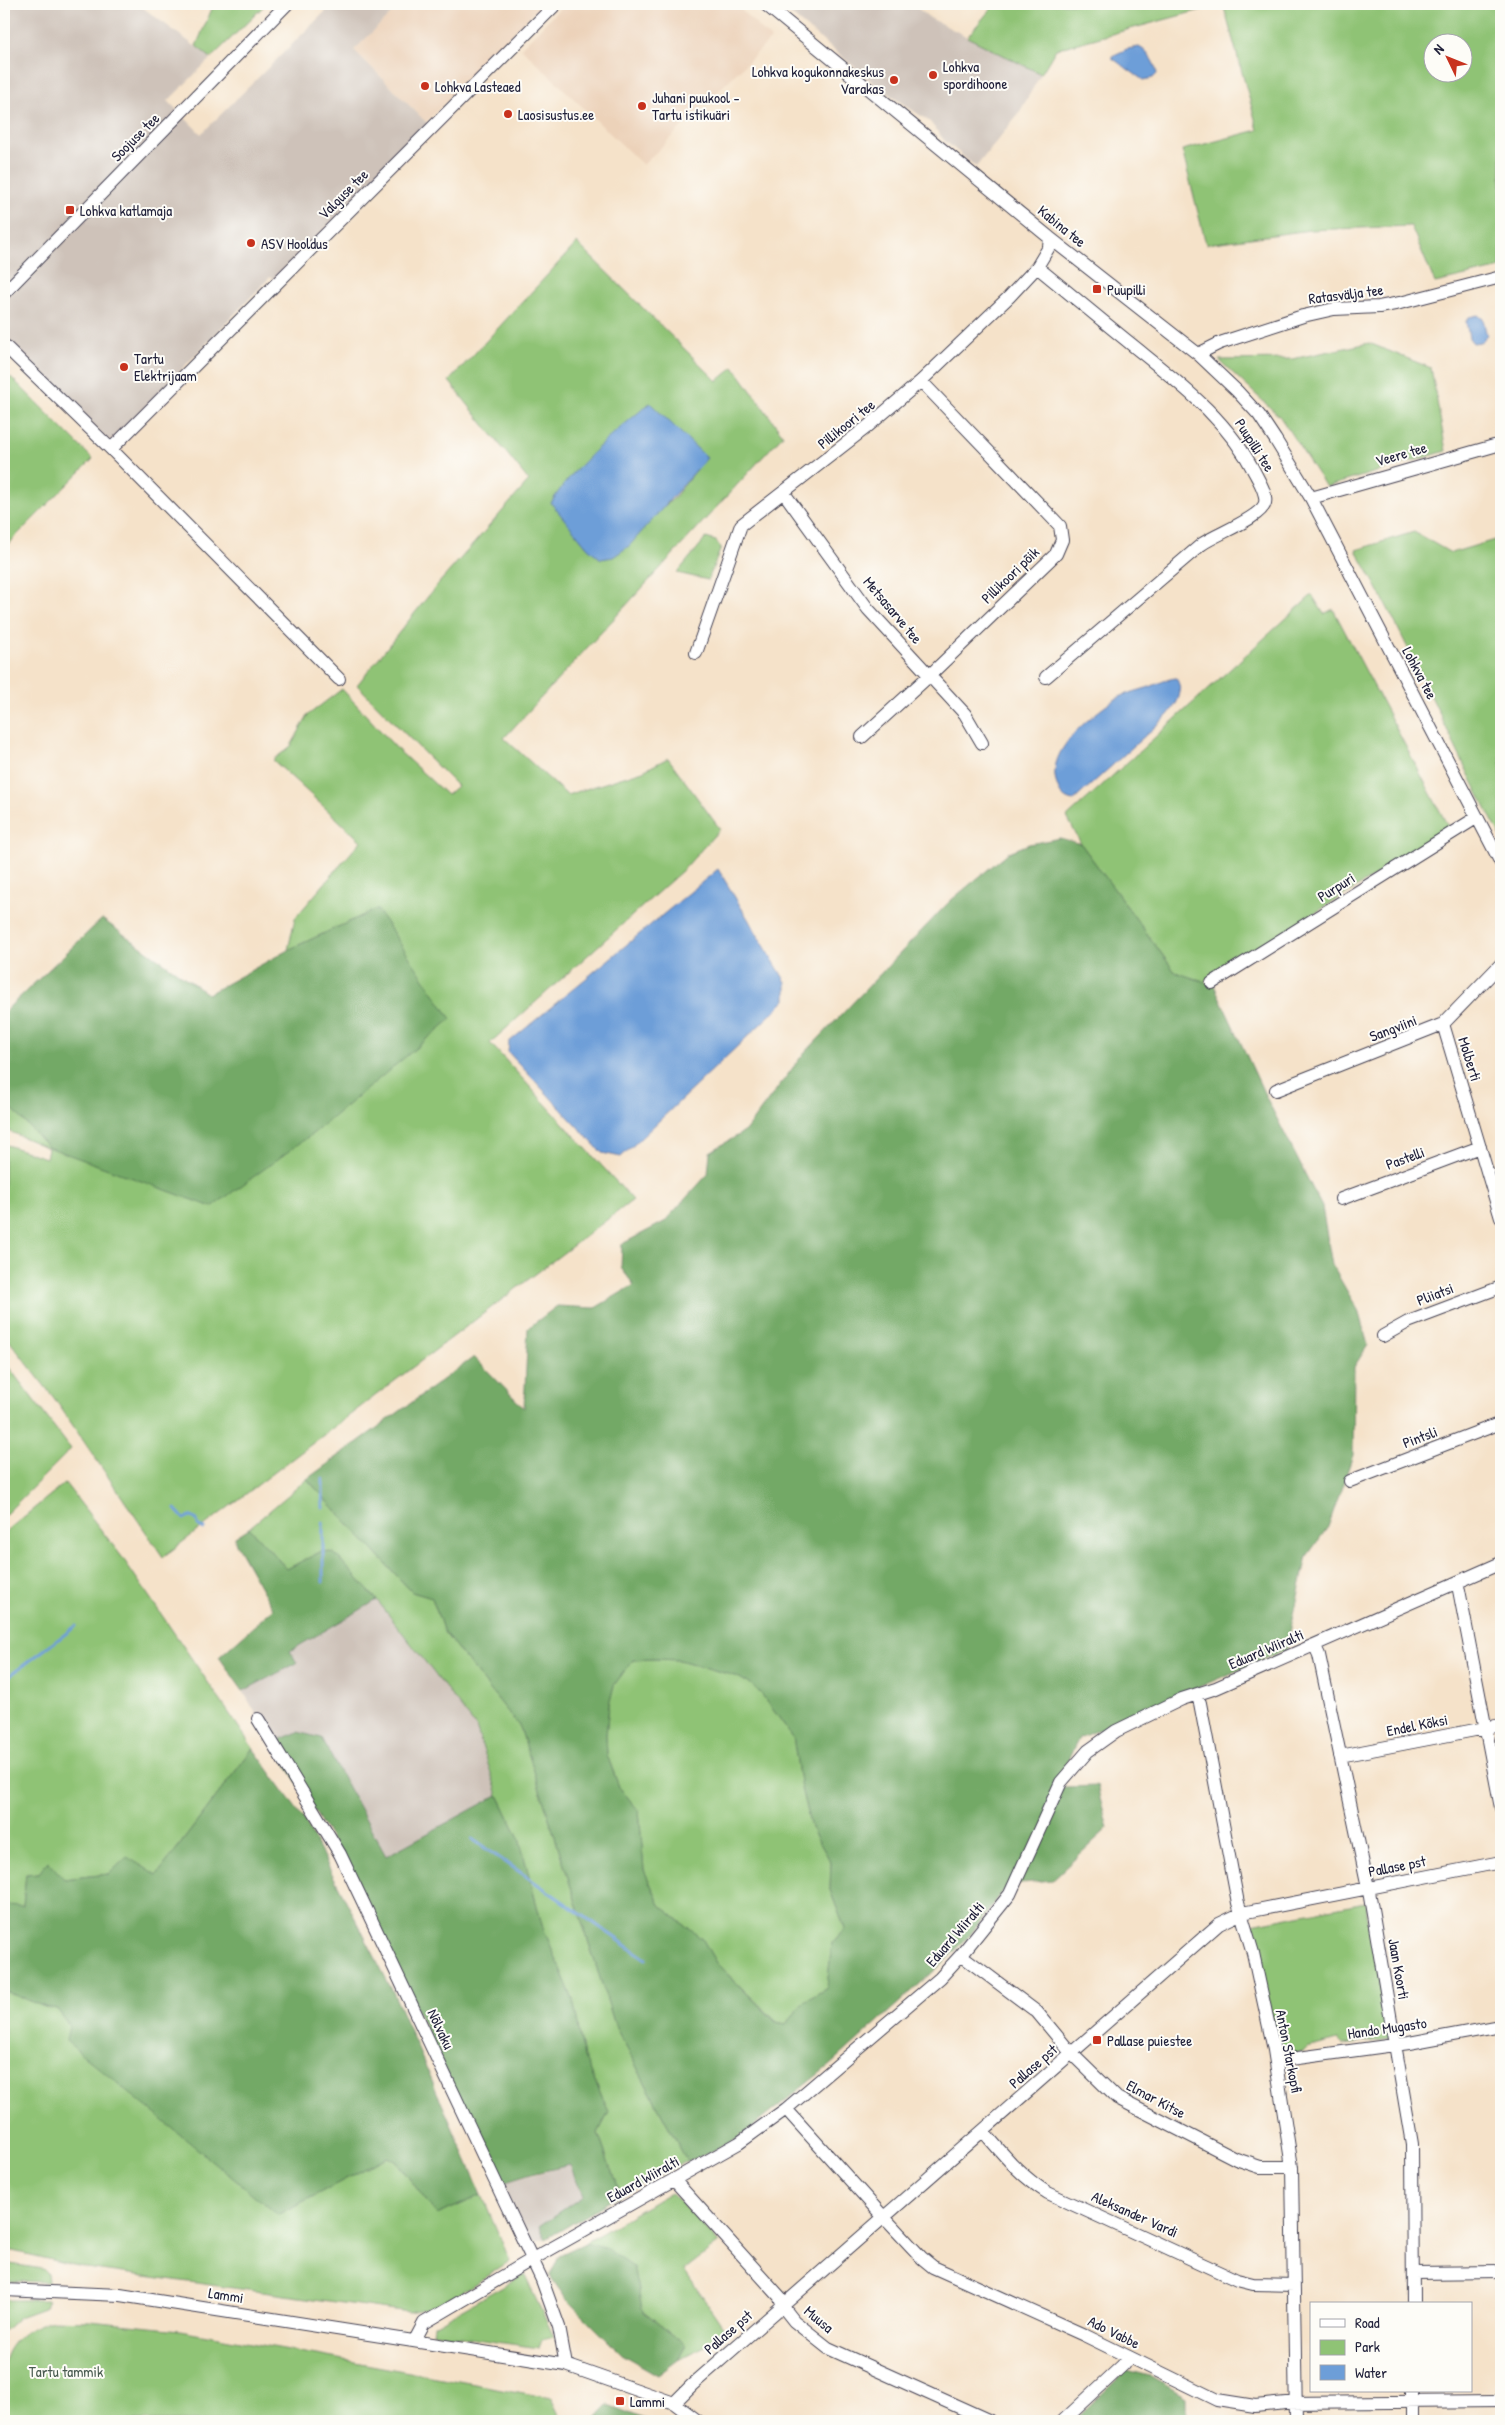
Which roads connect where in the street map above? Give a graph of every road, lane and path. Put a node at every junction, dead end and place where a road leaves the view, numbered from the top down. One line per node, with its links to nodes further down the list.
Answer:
1 (287, 4): 7 (street, Soojuse tee)
2 (556, 4): 12 (street, Valguse tee)
3 (765, 4): 4 (street, Kabina tee)
4 (1050, 238): 5 (street, Pillikoori tee); 9 (street, Kabina tee)
5 (1037, 267): 10 (street, Pillikoori tee); 17 (street, Puupilli tee)
6 (1501, 277): 9 (street, Ratasvälja tee)
7 (4, 292)
8 (4, 345): 12 (street)
9 (1198, 354): 14 (street, Kabina tee)
10 (921, 381): 13 (street, Pillikoori tee); 16 (street, Pillikoori põik)
11 (1501, 444): 14 (street, Veere tee)
12 (111, 449): 18 (street)
13 (784, 493): 15 (street, Pillikoori tee); 16 (street, Metsasarve tee)
14 (1311, 498): 21 (street, Lohkva tee)
15 (696, 653)
16 (930, 675): 19 (street, Pillikoori põik); 20 (street, Metsasarve tee)
17 (1046, 677)
18 (339, 679)
19 (862, 737)
20 (982, 743)
21 (1476, 818): 22 (street, Lohkva tee); 24 (street, Purpuri)
22 (1501, 863)
23 (1501, 964): 25 (street, Sangviini)
24 (1212, 983)
25 (1443, 1024): 26 (street, Sangviini); 27 (street, Molberti)
26 (1276, 1090)
27 (1480, 1147): 28 (street, Molberti); 29 (street, Pastelli)
28 (1497, 1186): 30 (street, Molberti)
29 (1340, 1199)
30 (1501, 1218)
31 (1501, 1287): 32 (street, Pliiatsi)
32 (1382, 1336)
33 (1501, 1423): 34 (street, Pintsli)
34 (1350, 1481)
35 (1501, 1563): 36 (street, Eduard Wiiralti)
36 (1456, 1583): 37 (street, Eduard Wiiralti); 41 (street)
37 (1315, 1646): 38 (street, Eduard Wiiralti); 42 (street, Jaan Koorti)
38 (1197, 1694): 46 (street, Anton Starkopfi); 47 (street, Eduard Wiiralti)
39 (258, 1719): 57 (street, Nõlvaku)
40 (1501, 1725): 41 (street, Endel Kõksi)
41 (1487, 1728): 42 (street, Endel Kõksi); 43 (street)
42 (1340, 1756): 45 (street, Jaan Koorti)
43 (1501, 1808)
44 (1501, 1862): 45 (street, Pallase pst)
45 (1368, 1888): 46 (street, Pallase pst); 49 (street, Jaan Koorti)
46 (1242, 1913): 50 (street, Pallase pst); 51 (street, Anton Starkopfi)
47 (961, 1955): 50 (street, Elmar Kitse); 52 (street, Eduard Wiiralti)
48 (1501, 2026): 49 (street, Hando Mugasto)
49 (1396, 2044): 51 (street, Hando Mugasto); 59 (street, Jaan Koorti)
50 (1071, 2053): 53 (street, Pallase pst); 54 (street, Elmar Kitse)
51 (1276, 2061): 54 (street, Anton Starkopfi)
52 (786, 2109): 55 (street, Eduard Wiiralti); 56 (street, Ado Vabbe)
53 (984, 2131): 56 (street, Pallase pst); 60 (street, Aleksander Vardi)
54 (1292, 2167): 60 (street, Anton Starkopfi)
55 (674, 2180): 57 (street, Eduard Wiiralti); 63 (street, Muusa)
56 (884, 2218): 63 (street, Pallase pst); 65 (street, Ado Vabbe)
57 (531, 2260): 64 (street, Eduard Wiiralti); 66 (street, Nõlvaku)
58 (1501, 2272): 59 (street)
59 (1412, 2273): 62 (street, Jaan Koorti)
60 (1294, 2285): 69 (street, Anton Starkopfi)
61 (4, 2290): 64 (street, Lammi)
62 (1413, 2302)
63 (782, 2307): 70 (street, Pallase pst); 72 (street, Muusa)
64 (415, 2340): 66 (street, Lammi)
65 (1128, 2357): 69 (street, Ado Vabbe); 73 (street)
66 (566, 2365): 70 (street, Lammi)
67 (1412, 2396): 68 (street, Ado Vabbe); 69 (street, Ado Vabbe); 75 (street)
68 (1501, 2401)
69 (1296, 2402): 74 (street, Anton Starkopfi)
70 (674, 2403): 71 (street)
71 (698, 2421)
72 (990, 2421)
73 (1062, 2421)
74 (1296, 2421)
75 (1412, 2421)

